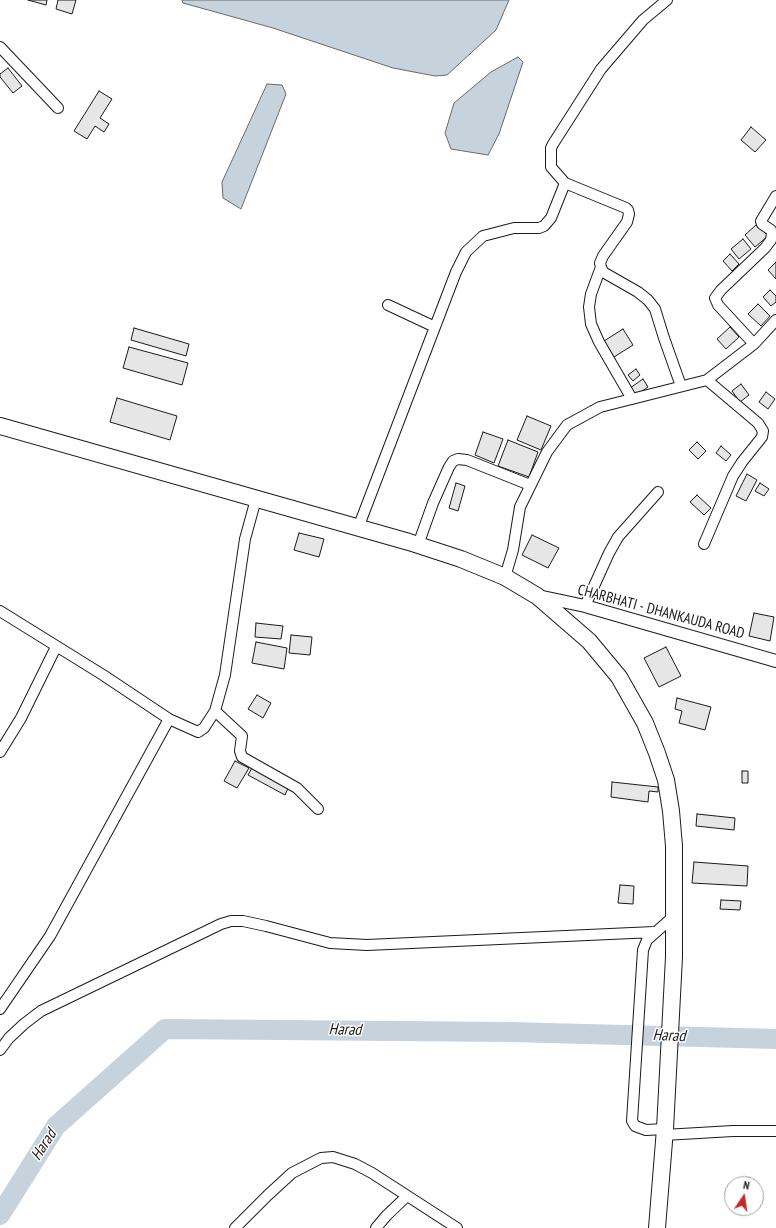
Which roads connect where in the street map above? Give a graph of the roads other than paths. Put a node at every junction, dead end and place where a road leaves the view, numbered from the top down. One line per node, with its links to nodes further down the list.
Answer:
1 (667, 0): 4 (street)
2 (0, 47): 3 (street)
3 (58, 108)
4 (565, 183): 6 (street); 9 (street)
5 (776, 196): 10 (street)
6 (601, 267): 12 (street); 13 (street)
7 (388, 305): 9 (street)
8 (776, 320): 10 (street)
9 (435, 327): 18 (street)
10 (754, 344): 11 (street)
11 (707, 380): 12 (street); 20 (street)
12 (681, 386): 13 (street)
13 (632, 399): 15 (street)
14 (0, 426): 17 (main road)
15 (530, 485): 19 (street); 21 (street)
16 (658, 492): 23 (street)
17 (256, 499): 18 (main road); 27 (street)
18 (358, 528): 19 (main road)
19 (414, 543): 21 (main road)
20 (704, 544)
21 (505, 577): 22 (main road)
22 (537, 596): 23 (street, CHARBHATI - DHANKAUDA ROAD); 31 (main road)
23 (585, 606): 26 (street, CHARBHATI - DHANKAUDA ROAD)
24 (0, 611): 25 (street)
25 (56, 647): 28 (street); 29 (street)
26 (776, 660)
27 (215, 711): 28 (street); 30 (street)
28 (169, 719): 33 (street)
29 (0, 750)
30 (318, 809)
31 (674, 916): 32 (street); 35 (main road)
32 (654, 932): 34 (street); 35 (street)
33 (0, 1009)
34 (0, 1050)
35 (665, 1126): 36 (street); 41 (main road)
36 (776, 1132)
37 (407, 1196): 38 (street); 39 (street); 40 (street)
38 (235, 1228)
39 (376, 1228)
40 (457, 1228)
41 (657, 1228)

